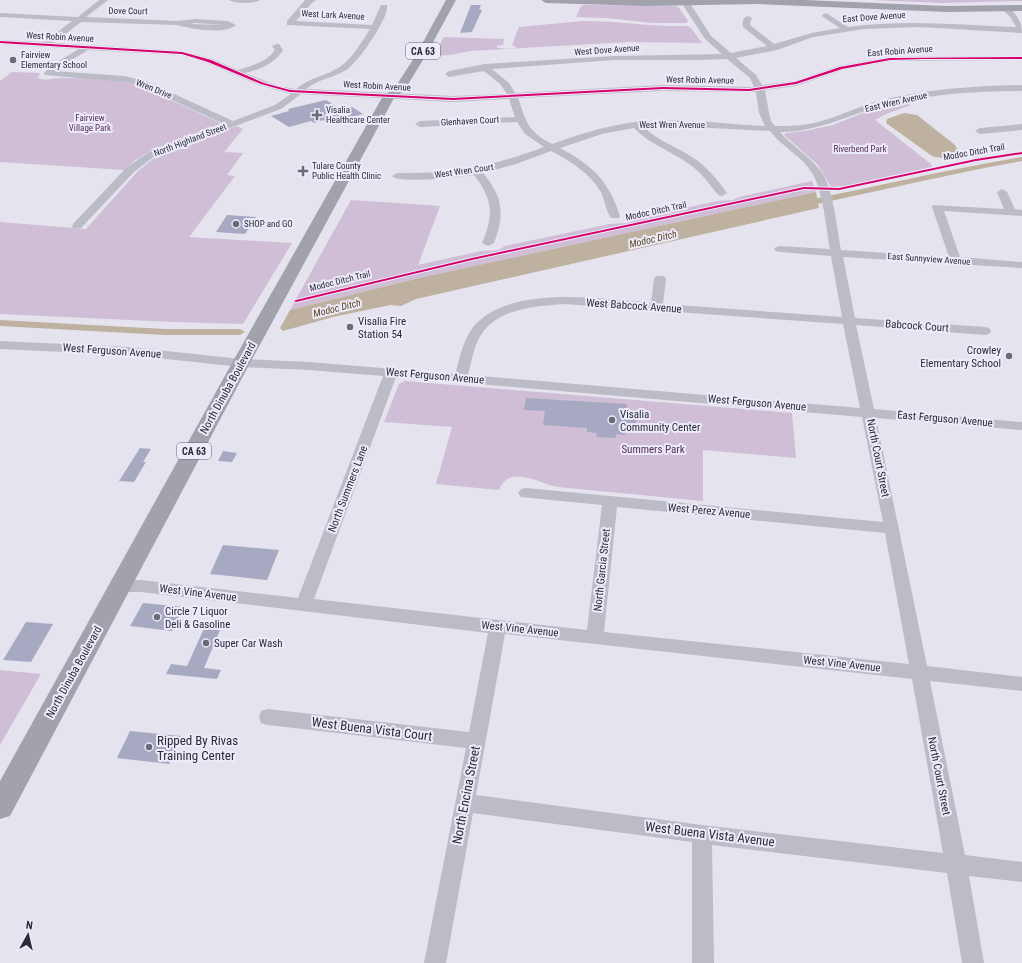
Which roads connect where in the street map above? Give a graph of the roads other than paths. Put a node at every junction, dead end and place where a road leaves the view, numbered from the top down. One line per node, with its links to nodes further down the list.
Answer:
1 (104, 0): 16 (street)
2 (233, 0): 3 (street)
3 (256, 0)
4 (312, 0): 18 (street, West Lark Avenue)
5 (451, 0): 35 (main road, North Dinuba Boulevard / CA 63)
6 (546, 0): 8 (main road)
7 (825, 0): 9 (main road)
8 (686, 1): 12 (main road); 26 (street, North Court Street)
9 (1022, 4)
10 (384, 7): 18 (street, North Highland Street)
11 (1022, 8): 12 (main road)
12 (1006, 9): 20 (street)
13 (0, 15): 16 (street, Dove Court)
14 (826, 15): 19 (street)
15 (748, 18): 25 (street)
16 (79, 20): 17 (street, Dove Court); 22 (street)
17 (177, 23): 17 (street, Dove Court)
18 (374, 27): 34 (street, North Highland Street)
19 (845, 28): 20 (street, East Dove Avenue); 25 (street, East Dove Avenue)
20 (1022, 30)
21 (0, 42): 22 (street, West Robin Avenue)
22 (46, 45): 24 (street, West Robin Avenue)
23 (276, 46): 29 (street)
24 (87, 47): 29 (street, West Robin Avenue); 38 (street, Wren Drive)
25 (774, 48): 26 (street, East Dove Avenue)
26 (730, 56): 28 (street, West Dove Avenue); 33 (street, North Court Street)
27 (1022, 58): 33 (street, East Robin Avenue)
28 (485, 67): 31 (street, West Dove Avenue); 36 (street)
29 (237, 73): 34 (street, West Robin Avenue)
30 (397, 73): 35 (main road, North Dinuba Boulevard / CA 63)
31 (448, 74)
32 (1022, 88): 42 (street, East Wren Avenue)
33 (760, 89): 36 (street, West Robin Avenue); 42 (street, North Court Street)
34 (299, 92): 35 (street, West Robin Avenue); 38 (street, North Highland Street)
35 (390, 96): 36 (street, West Robin Avenue); 62 (main road, North Dinuba Boulevard / CA 63)
36 (512, 96): 37 (street)
37 (521, 119): 39 (street, Glenhaven Court); 44 (street)
38 (232, 124): 51 (street, North Highland Street)
39 (420, 124)
40 (636, 125): 42 (street, West Wren Avenue); 44 (street, West Wren Avenue); 48 (street)
41 (1022, 127): 43 (street)
42 (772, 129): 54 (street, North Court Street)
43 (980, 130)
44 (552, 148): 45 (street, West Wren Court); 50 (street)
45 (476, 171): 46 (street, West Wren Court); 52 (street)
46 (397, 176)
47 (1002, 192): 49 (street)
48 (722, 193)
49 (1017, 212): 55 (street)
50 (615, 216)
51 (77, 226)
52 (488, 243)
53 (780, 249): 54 (street, East Sunnyview Avenue)
54 (837, 253): 55 (street, East Sunnyview Avenue); 59 (street, North Court Street)
55 (956, 261): 56 (street, East Sunnyview Avenue)
56 (1022, 265)
57 (660, 279): 58 (street)
58 (657, 308): 59 (street, West Babcock Avenue); 64 (street, West Babcock Avenue)
59 (850, 321): 60 (street, Babcock Court); 65 (street, North Court Street)
60 (985, 331)
61 (0, 345): 62 (street, West Ferguson Avenue)
62 (241, 363): 63 (street, West Ferguson Avenue); 70 (main road, North Dinuba Boulevard / CA 63)
63 (391, 373): 64 (street, West Ferguson Avenue); 71 (street, North Summers Lane)
64 (460, 378): 65 (street, West Ferguson Avenue)
65 (869, 412): 66 (street, East Ferguson Avenue); 69 (street, North Court Street)
66 (1022, 426)
67 (526, 493): 68 (street, West Perez Avenue)
68 (610, 502): 69 (street, West Perez Avenue); 73 (street, North Garcia Street)
69 (892, 528): 74 (street, North Court Street)
70 (121, 586): 71 (street, West Vine Avenue); 79 (main road, North Dinuba Boulevard / CA 63)
71 (304, 605): 72 (street, West Vine Avenue)
72 (498, 627): 73 (street, West Vine Avenue); 77 (street, North Encina Street)
73 (595, 637): 74 (street, West Vine Avenue)
74 (919, 673): 75 (street, West Vine Avenue); 81 (street, North Court Street)
75 (1022, 684)
76 (268, 716): 77 (street, West Buena Vista Court)
77 (476, 741): 78 (street, North Encina Street)
78 (464, 803): 80 (street, West Buena Vista Avenue); 83 (street, North Encina Street)
79 (0, 807)
80 (702, 834): 81 (street, West Buena Vista Avenue); 84 (street)
81 (956, 864): 82 (street, West Buena Vista Avenue); 85 (street, North Court Street)
82 (1022, 872)
83 (435, 963)
84 (703, 963)
85 (973, 963)

